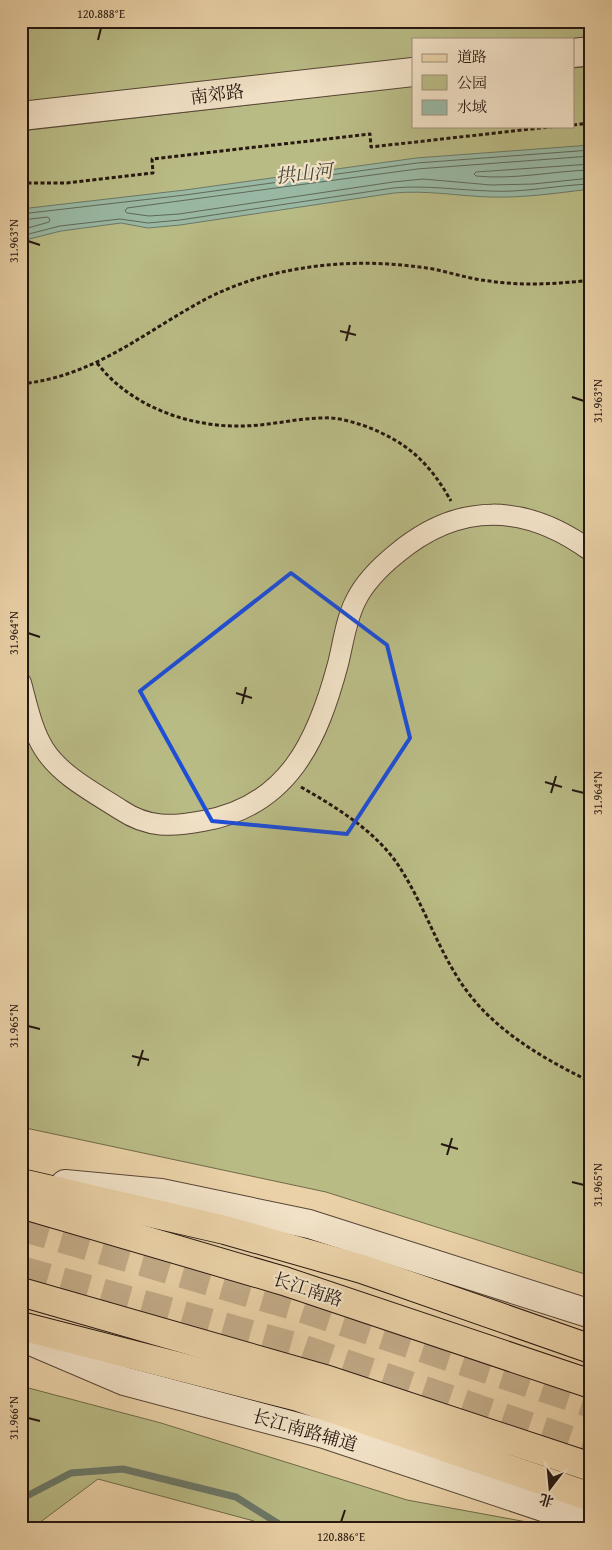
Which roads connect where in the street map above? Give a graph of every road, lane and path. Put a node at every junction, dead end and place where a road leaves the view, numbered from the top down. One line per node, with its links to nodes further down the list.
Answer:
1 (591, 51): 2 (street)
2 (574, 53)
3 (412, 72): 4 (street, 南郊路)
4 (21, 116)
5 (591, 122): 6 (path)
6 (574, 124)
7 (541, 128): 8 (path)
8 (21, 182)
9 (591, 280): 10 (path)
10 (97, 363): 11 (path); 12 (path)
11 (21, 384)
12 (459, 520): 13 (street); 15 (street)
13 (591, 551)
14 (21, 683): 15 (street)
15 (284, 778): 16 (path)
16 (591, 1082)
17 (21, 1182): 20 (street); 23 (main road)
18 (21, 1204): 24 (main road, 长江南路)
19 (21, 1292): 25 (main road)
20 (591, 1314)
21 (21, 1326): 26 (main road)
22 (21, 1337): 27 (street, 长江南路辅道)
23 (591, 1349)
24 (591, 1384)
25 (591, 1467)
26 (591, 1497)
27 (591, 1523)

